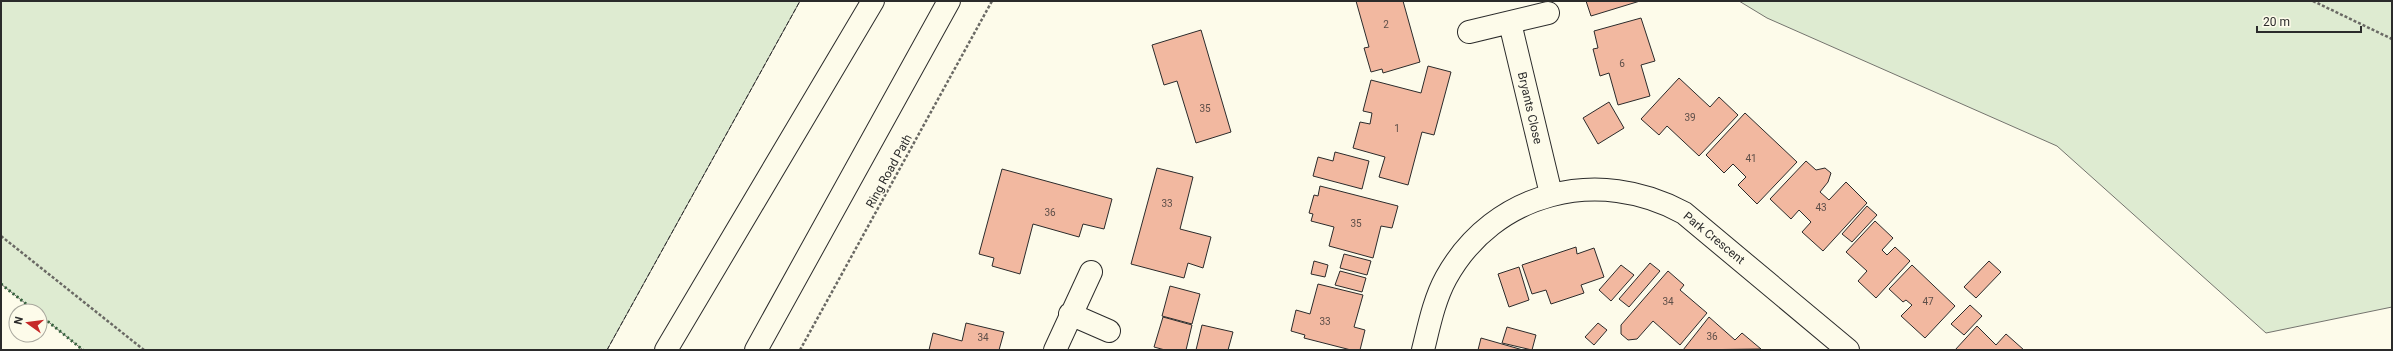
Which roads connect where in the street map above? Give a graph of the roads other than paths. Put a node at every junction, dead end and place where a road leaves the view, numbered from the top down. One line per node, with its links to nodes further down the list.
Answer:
1 (873, 1): 10 (main road)
2 (949, 1): 11 (main road)
3 (1548, 13): 4 (main road)
4 (1510, 22): 5 (main road); 6 (main road, Bryants Close)
5 (1469, 32)
6 (1551, 194): 13 (main road, Park Crescent); 14 (main road, Park Crescent)
7 (1091, 272): 8 (main road)
8 (1070, 314): 9 (main road); 12 (main road)
9 (1109, 331)
10 (666, 350)
11 (756, 350)
12 (1056, 350)
13 (1423, 350)
14 (1848, 350)

